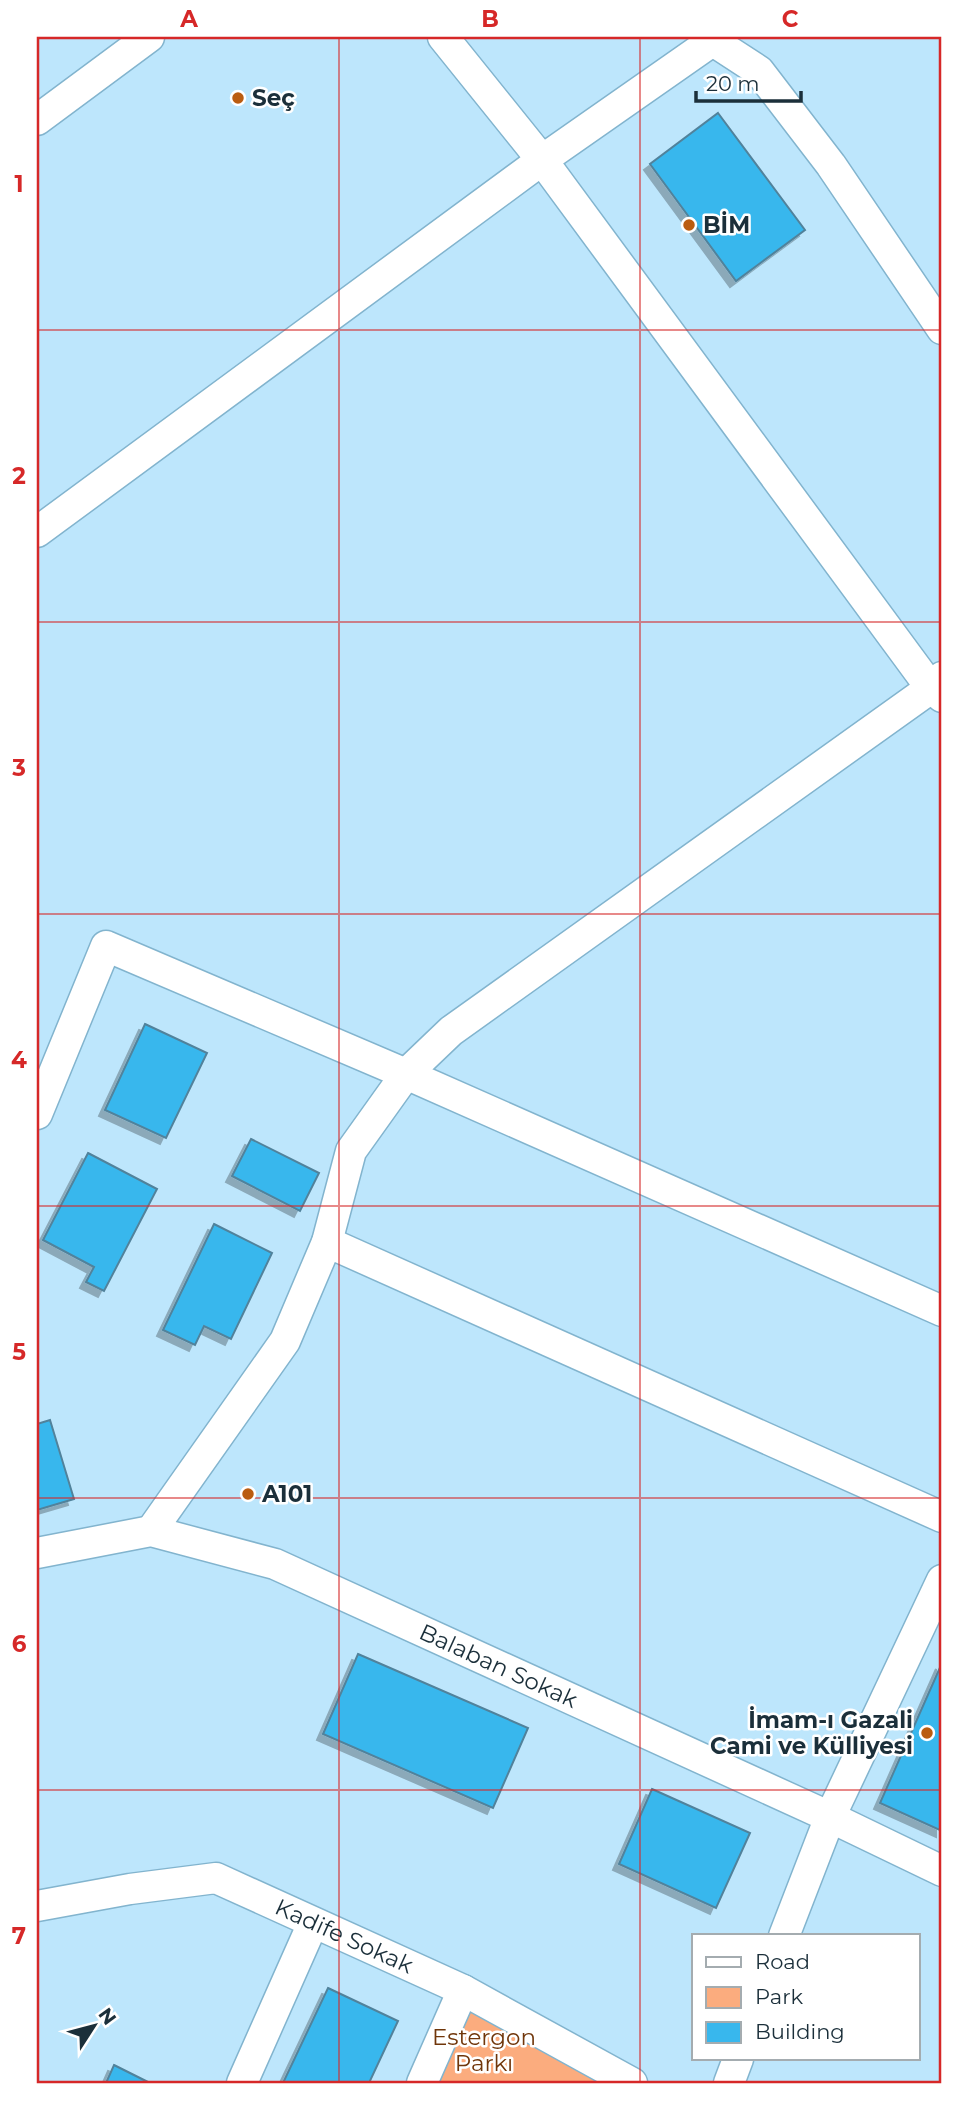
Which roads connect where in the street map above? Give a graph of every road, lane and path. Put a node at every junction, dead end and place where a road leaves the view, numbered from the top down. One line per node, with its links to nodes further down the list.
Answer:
1 (149, 37): 4 (street)
2 (443, 37): 5 (street)
3 (715, 39): 5 (street); 6 (street)
4 (37, 120)
5 (542, 160): 7 (street); 8 (street)
6 (942, 329)
7 (37, 532)
8 (939, 693): 9 (street)
9 (406, 1074): 10 (street); 11 (street); 12 (street)
10 (37, 1114)
11 (327, 1242): 13 (street); 14 (street)
12 (942, 1311)
13 (942, 1517)
14 (151, 1531): 15 (street, Balaban Sokak); 17 (street, Balaban Sokak)
15 (37, 1553)
16 (942, 1580): 17 (street)
17 (830, 1817): 18 (street, Balaban Sokak); 21 (street)
18 (942, 1871)
19 (37, 1906): 20 (street, Kadife Sokak)
20 (313, 1923): 22 (street, Kadife Sokak); 24 (street)
21 (786, 1934)
22 (463, 1990): 25 (street); 26 (street, Kadife Sokak)
23 (738, 2060): 27 (street)
24 (243, 2083)
25 (422, 2083)
26 (632, 2083)
27 (729, 2083)

